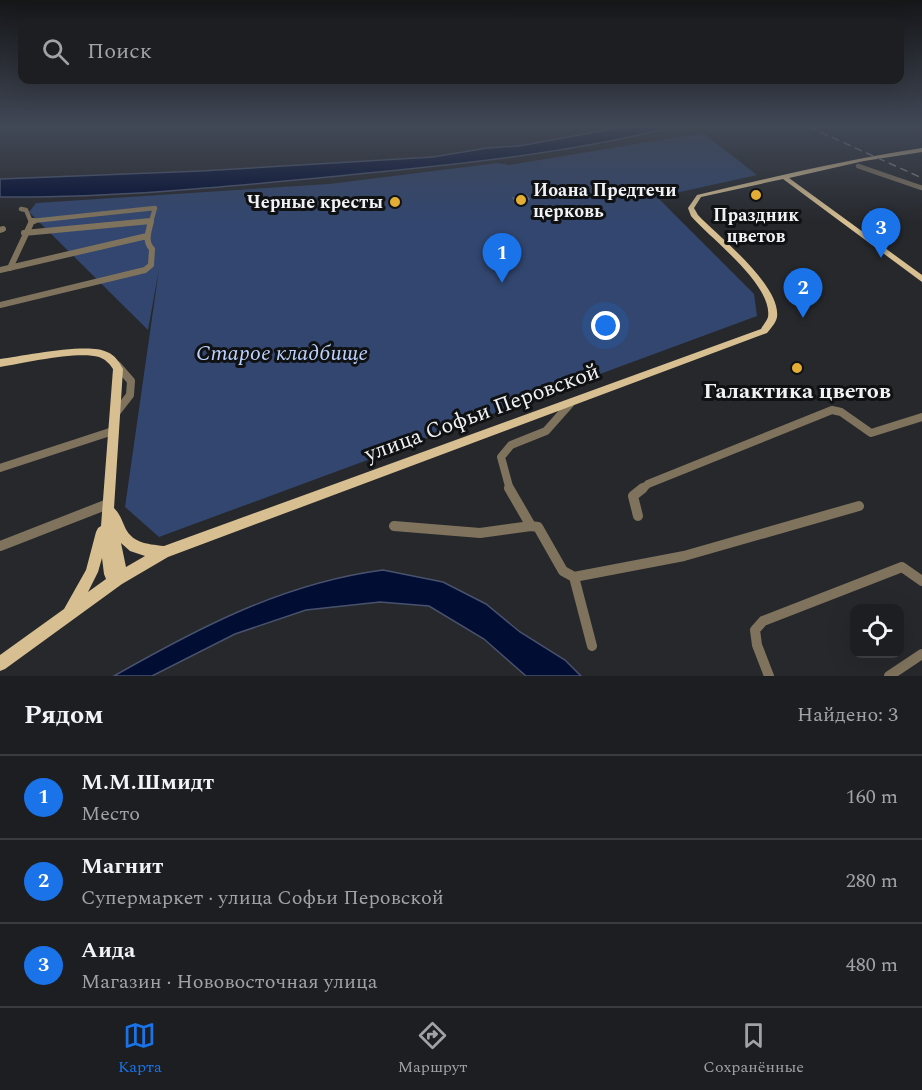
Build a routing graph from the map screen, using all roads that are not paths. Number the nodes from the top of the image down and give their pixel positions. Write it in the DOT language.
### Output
graph roads {
  1 [pos="882,159"];
  2 [pos="888,159"];
  3 [pos="845,165"];
  4 [pos="858,166"];
  5 [pos="782,179"];
  6 [pos="922,189"];
  7 [pos="21,209"];
  8 [pos="32,221"];
  9 [pos="151,221"];
  10 [pos="24,233"];
  11 [pos="147,236"];
  12 [pos="10,268"];
  13 [pos="0,270"];
  14 [pos="922,279"];
  15 [pos="0,305"];
  16 [pos="0,363"];
  17 [pos="570,404"];
  18 [pos="922,417"];
  19 [pos="113,431"];
  20 [pos="0,468"];
  21 [pos="859,506"];
  22 [pos="108,507"];
  23 [pos="638,516"];
  24 [pos="394,526"];
  25 [pos="531,526"];
  26 [pos="0,546"];
  27 [pos="165,552"];
  28 [pos="574,577"];
  29 [pos="117,579"];
  30 [pos="922,580"];
  31 [pos="67,616"];
  32 [pos="36,637"];
  33 [pos="592,646"];
  34 [pos="922,654"];
  35 [pos="0,656"];
  36 [pos="0,664"];
  37 [pos="769,676"];
  38 [pos="890,676"];
  1 -- 3 [label="main road, улица Софьи Перовской"];
  2 -- 4 [label="main road, улица Софьи Перовской"];
  3 -- 4 [label="main road"];
  3 -- 5 [label="main road, улица Софьи Перовской"];
  4 -- 5 [label="main road, улица Софьи Перовской"];
  4 -- 6 [label="street"];
  5 -- 14 [label="main road"];
  5 -- 17 [label="main road, улица Софьи Перовской"];
  7 -- 8 [label="street"];
  8 -- 9 [label="street"];
  8 -- 10 [label="street"];
  9 -- 10 [label="street"];
  9 -- 11 [label="street"];
  10 -- 12 [label="street"];
  11 -- 12 [label="street"];
  11 -- 15 [label="street"];
  12 -- 13 [label="street"];
  16 -- 19 [label="main road"];
  17 -- 25 [label="street"];
  17 -- 27 [label="main road, улица Софьи Перовской"];
  18 -- 23 [label="street"];
  19 -- 20 [label="street"];
  19 -- 22 [label="main road"];
  21 -- 28 [label="street"];
  22 -- 26 [label="street"];
  22 -- 27 [label="main road"];
  22 -- 29 [label="main road"];
  22 -- 31 [label="main road"];
  24 -- 25 [label="street"];
  25 -- 28 [label="street"];
  27 -- 29 [label="main road, улица Софьи Перовской"];
  28 -- 33 [label="street"];
  29 -- 31 [label="main road, улица Софьи Перовской"];
  30 -- 37 [label="street"];
  31 -- 32 [label="main road, улица Софьи Перовской"];
  32 -- 35 [label="street"];
  32 -- 36 [label="main road, улица Софьи Перовской"];
  34 -- 38 [label="street"];
}
